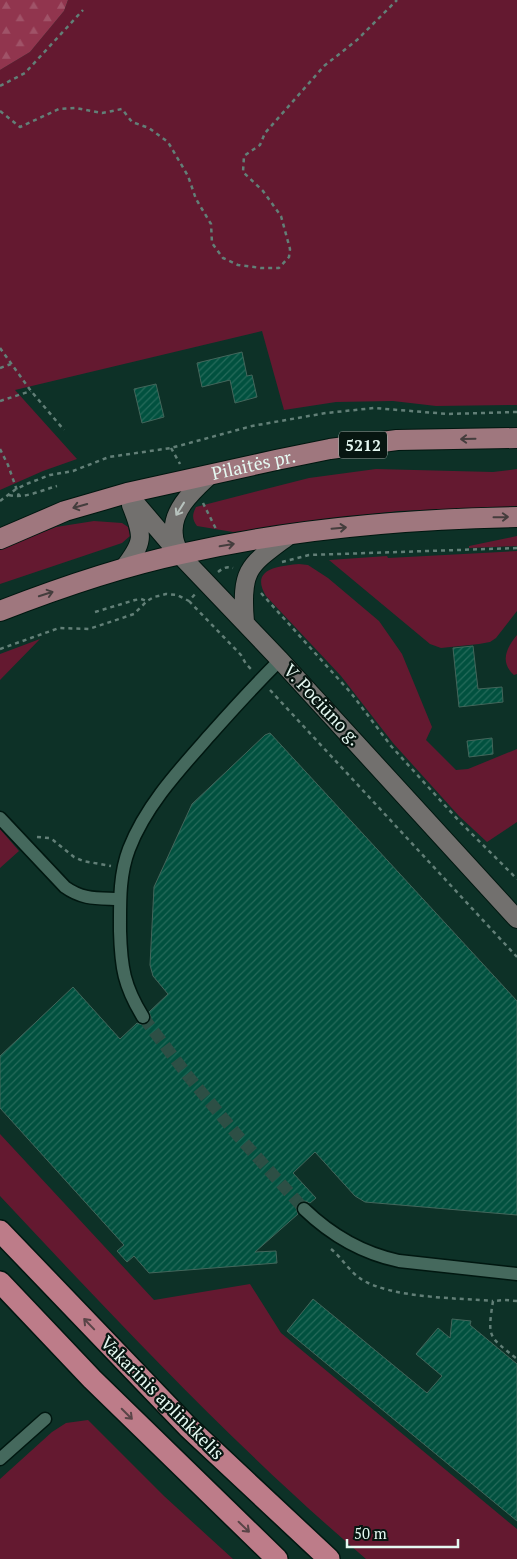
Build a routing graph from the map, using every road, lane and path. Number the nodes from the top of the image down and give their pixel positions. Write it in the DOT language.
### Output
graph roads {
  1 [pos="396,0"];
  2 [pos="83,10"];
  3 [pos="0,86"];
  4 [pos="0,111"];
  5 [pos="0,348"];
  6 [pos="11,364"];
  7 [pos="0,368"];
  8 [pos="30,391"];
  9 [pos="0,401"];
  10 [pos="517,412"];
  11 [pos="64,430"];
  12 [pos="517,438"];
  13 [pos="0,448"];
  14 [pos="171,448"];
  15 [pos="192,483"];
  16 [pos="57,486"];
  17 [pos="16,489"];
  18 [pos="127,493"];
  19 [pos="9,495"];
  20 [pos="19,496"];
  21 [pos="0,501"];
  22 [pos="517,517"];
  23 [pos="291,534"];
  24 [pos="0,539"];
  25 [pos="224,545"];
  26 [pos="517,548"];
  27 [pos="179,554"];
  28 [pos="281,562"];
  29 [pos="123,569"];
  30 [pos="207,582"];
  31 [pos="260,592"];
  32 [pos="147,601"];
  33 [pos="188,601"];
  34 [pos="0,611"];
  35 [pos="96,612"];
  36 [pos="245,622"];
  37 [pos="0,649"];
  38 [pos="280,660"];
  39 [pos="260,679"];
  40 [pos="0,818"];
  41 [pos="34,836"];
  42 [pos="124,868"];
  43 [pos="517,879"];
  44 [pos="120,899"];
  45 [pos="517,919"];
  46 [pos="517,957"];
  47 [pos="143,1018"];
  48 [pos="304,1209"];
  49 [pos="0,1231"];
  50 [pos="328,1247"];
  51 [pos="517,1274"];
  52 [pos="0,1282"];
  53 [pos="493,1301"];
  54 [pos="517,1301"];
  55 [pos="517,1359"];
  56 [pos="45,1418"];
  57 [pos="0,1459"];
  58 [pos="278,1559"];
  59 [pos="329,1559"];
  1 -- 4 [label="path"];
  2 -- 3 [label="path"];
  5 -- 6 [label="path"];
  6 -- 7 [label="path"];
  6 -- 8 [label="path"];
  8 -- 9 [label="path"];
  8 -- 11 [label="path"];
  10 -- 14 [label="path"];
  12 -- 15 [label="main road, Pilaitės pr. / 5212, one-way"];
  13 -- 17 [label="path"];
  14 -- 15 [label="path"];
  14 -- 17 [label="path"];
  15 -- 18 [label="main road, Pilaitės pr. / 5212"];
  15 -- 25 [label="path"];
  15 -- 27 [label="main road, one-way"];
  16 -- 20 [label="path"];
  17 -- 19 [label="path"];
  17 -- 20 [label="path"];
  18 -- 24 [label="main road, Pilaitės pr. / 5212, one-way"];
  18 -- 27 [label="main road, V. Pociūno g."];
  18 -- 29 [label="main road"];
  19 -- 20 [label="path"];
  19 -- 21 [label="path"];
  23 -- 22 [label="main road, one-way"];
  25 -- 23 [label="main road, one-way"];
  23 -- 36 [label="main road"];
  25 -- 27 [label="main road"];
  25 -- 30 [label="path"];
  26 -- 28 [label="path"];
  27 -- 29 [label="main road"];
  27 -- 30 [label="main road, V. Pociūno g."];
  34 -- 29 [label="main road, one-way"];
  30 -- 33 [label="path"];
  30 -- 36 [label="main road, V. Pociūno g."];
  31 -- 43 [label="path"];
  32 -- 33 [label="path"];
  32 -- 35 [label="path"];
  32 -- 37 [label="path"];
  33 -- 39 [label="path"];
  36 -- 38 [label="main road, V. Pociūno g."];
  38 -- 39 [label="street"];
  38 -- 45 [label="main road, V. Pociūno g."];
  39 -- 42 [label="street"];
  39 -- 46 [label="path"];
  40 -- 44 [label="street"];
  41 -- 42 [label="path"];
  42 -- 44 [label="street"];
  44 -- 47 [label="street"];
  48 -- 51 [label="street"];
  59 -- 49 [label="highway, Vakarinis aplinkkelis, one-way"];
  50 -- 53 [label="path"];
  52 -- 58 [label="highway, Vakarinis aplinkkelis, one-way"];
  53 -- 54 [label="path"];
  53 -- 55 [label="path"];
  56 -- 57 [label="street"];
}
